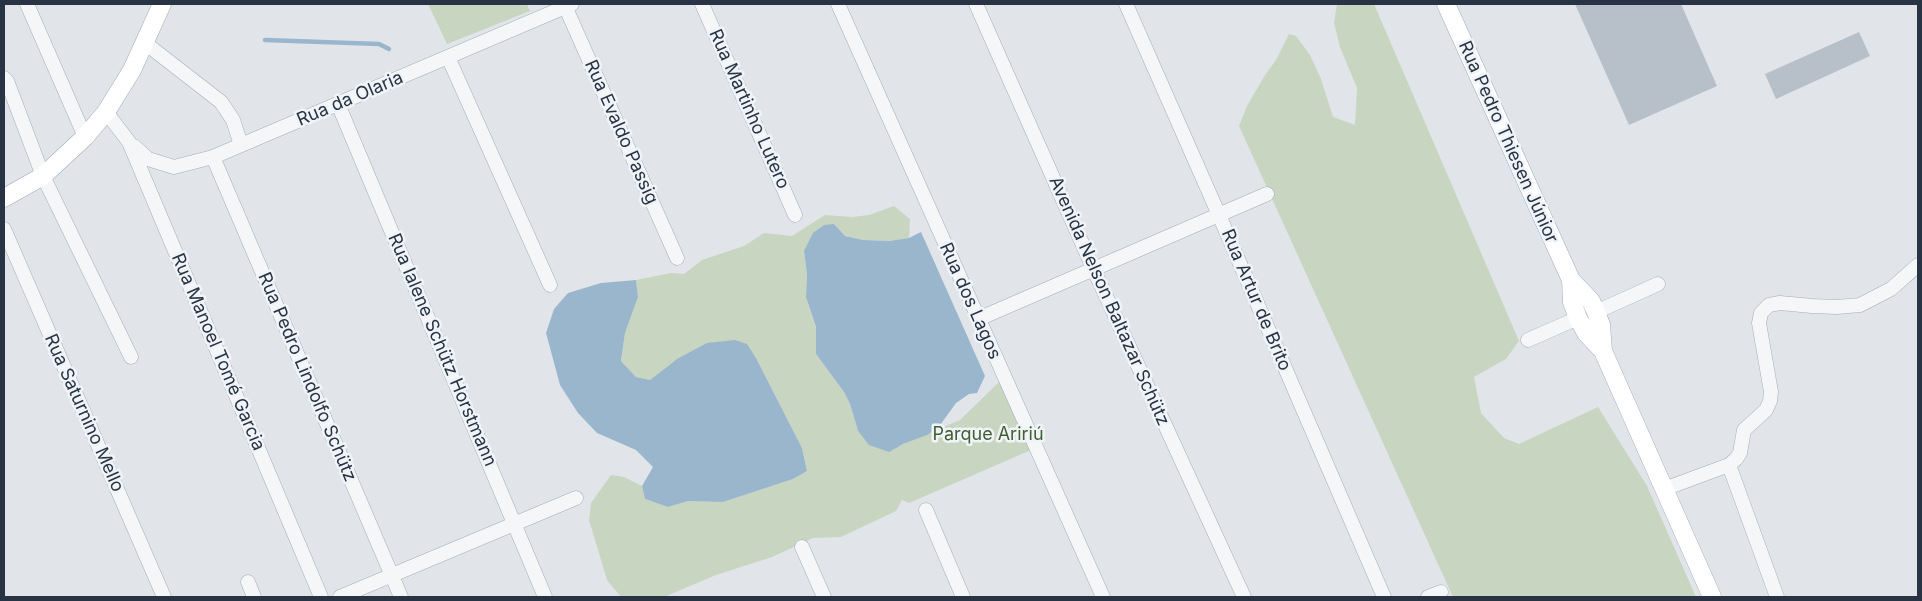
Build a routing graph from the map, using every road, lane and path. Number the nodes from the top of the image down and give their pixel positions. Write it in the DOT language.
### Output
graph roads {
  1 [pos="27,4"];
  2 [pos="162,4"];
  3 [pos="702,4"];
  4 [pos="838,4"];
  5 [pos="976,4"];
  6 [pos="1126,4"];
  7 [pos="1446,4"];
  8 [pos="568,5"];
  9 [pos="145,43"];
  10 [pos="448,57"];
  11 [pos="4,78"];
  12 [pos="338,104"];
  13 [pos="106,112"];
  14 [pos="85,137"];
  15 [pos="129,142"];
  16 [pos="241,145"];
  17 [pos="213,157"];
  18 [pos="44,176"];
  19 [pos="1267,194"];
  20 [pos="4,198"];
  21 [pos="795,215"];
  22 [pos="1220,215"];
  23 [pos="4,229"];
  24 [pos="677,258"];
  25 [pos="1918,265"];
  26 [pos="1094,270"];
  27 [pos="1658,284"];
  28 [pos="550,285"];
  29 [pos="1586,314"];
  30 [pos="978,318"];
  31 [pos="1528,340"];
  32 [pos="131,358"];
  33 [pos="1729,465"];
  34 [pos="1664,489"];
  35 [pos="576,498"];
  36 [pos="926,510"];
  37 [pos="515,523"];
  38 [pos="802,547"];
  39 [pos="392,575"];
  40 [pos="248,582"];
  41 [pos="164,597"];
  42 [pos="254,597"];
  43 [pos="321,597"];
  44 [pos="340,597"];
  45 [pos="401,597"];
  46 [pos="545,597"];
  47 [pos="824,597"];
  48 [pos="963,597"];
  49 [pos="1103,597"];
  50 [pos="1244,597"];
  51 [pos="1384,597"];
  52 [pos="1712,597"];
  53 [pos="1777,597"];
  1 -- 14 [label="street"];
  2 -- 9 [label="main road"];
  3 -- 21 [label="street, Rua Martinho Lutero"];
  4 -- 30 [label="street, Rua dos Lagos"];
  5 -- 26 [label="street, Avenida Nelson Baltazar Schütz"];
  6 -- 22 [label="street, Rua Artur de Brito"];
  7 -- 29 [label="main road, Rua Pedro Thiesen Júnior"];
  8 -- 10 [label="street, Rua da Olaria"];
  8 -- 24 [label="street, Rua Evaldo Passig"];
  9 -- 13 [label="main road"];
  9 -- 16 [label="street"];
  10 -- 12 [label="street, Rua da Olaria"];
  10 -- 28 [label="street"];
  11 -- 18 [label="street"];
  12 -- 16 [label="street, Rua da Olaria"];
  12 -- 37 [label="street, Rua Ialene Schütz Horstmann"];
  13 -- 14 [label="main road"];
  13 -- 15 [label="street, Rua Manoel Tomé Garcia"];
  14 -- 18 [label="main road"];
  15 -- 17 [label="street, Rua da Olaria"];
  15 -- 43 [label="street, Rua Manoel Tomé Garcia"];
  16 -- 17 [label="street, Rua da Olaria"];
  17 -- 39 [label="street, Rua Pedro Lindolfo Schütz"];
  18 -- 20 [label="main road"];
  18 -- 32 [label="street"];
  19 -- 22 [label="street"];
  22 -- 26 [label="street"];
  22 -- 51 [label="street, Rua Artur de Brito"];
  23 -- 41 [label="street, Rua Saturnino Mello"];
  25 -- 33 [label="street"];
  26 -- 30 [label="street"];
  26 -- 50 [label="street, Avenida Nelson Baltazar Schütz"];
  27 -- 29 [label="street"];
  29 -- 31 [label="street"];
  29 -- 34 [label="main road"];
  30 -- 49 [label="street, Rua dos Lagos"];
  33 -- 34 [label="street"];
  33 -- 53 [label="street"];
  34 -- 52 [label="main road"];
  35 -- 37 [label="street"];
  36 -- 48 [label="street"];
  37 -- 39 [label="street"];
  37 -- 46 [label="street, Rua Ialene Schütz Horstmann"];
  38 -- 47 [label="street"];
  39 -- 44 [label="street"];
  39 -- 45 [label="street, Rua Pedro Lindolfo Schütz"];
  40 -- 42 [label="street"];
}
